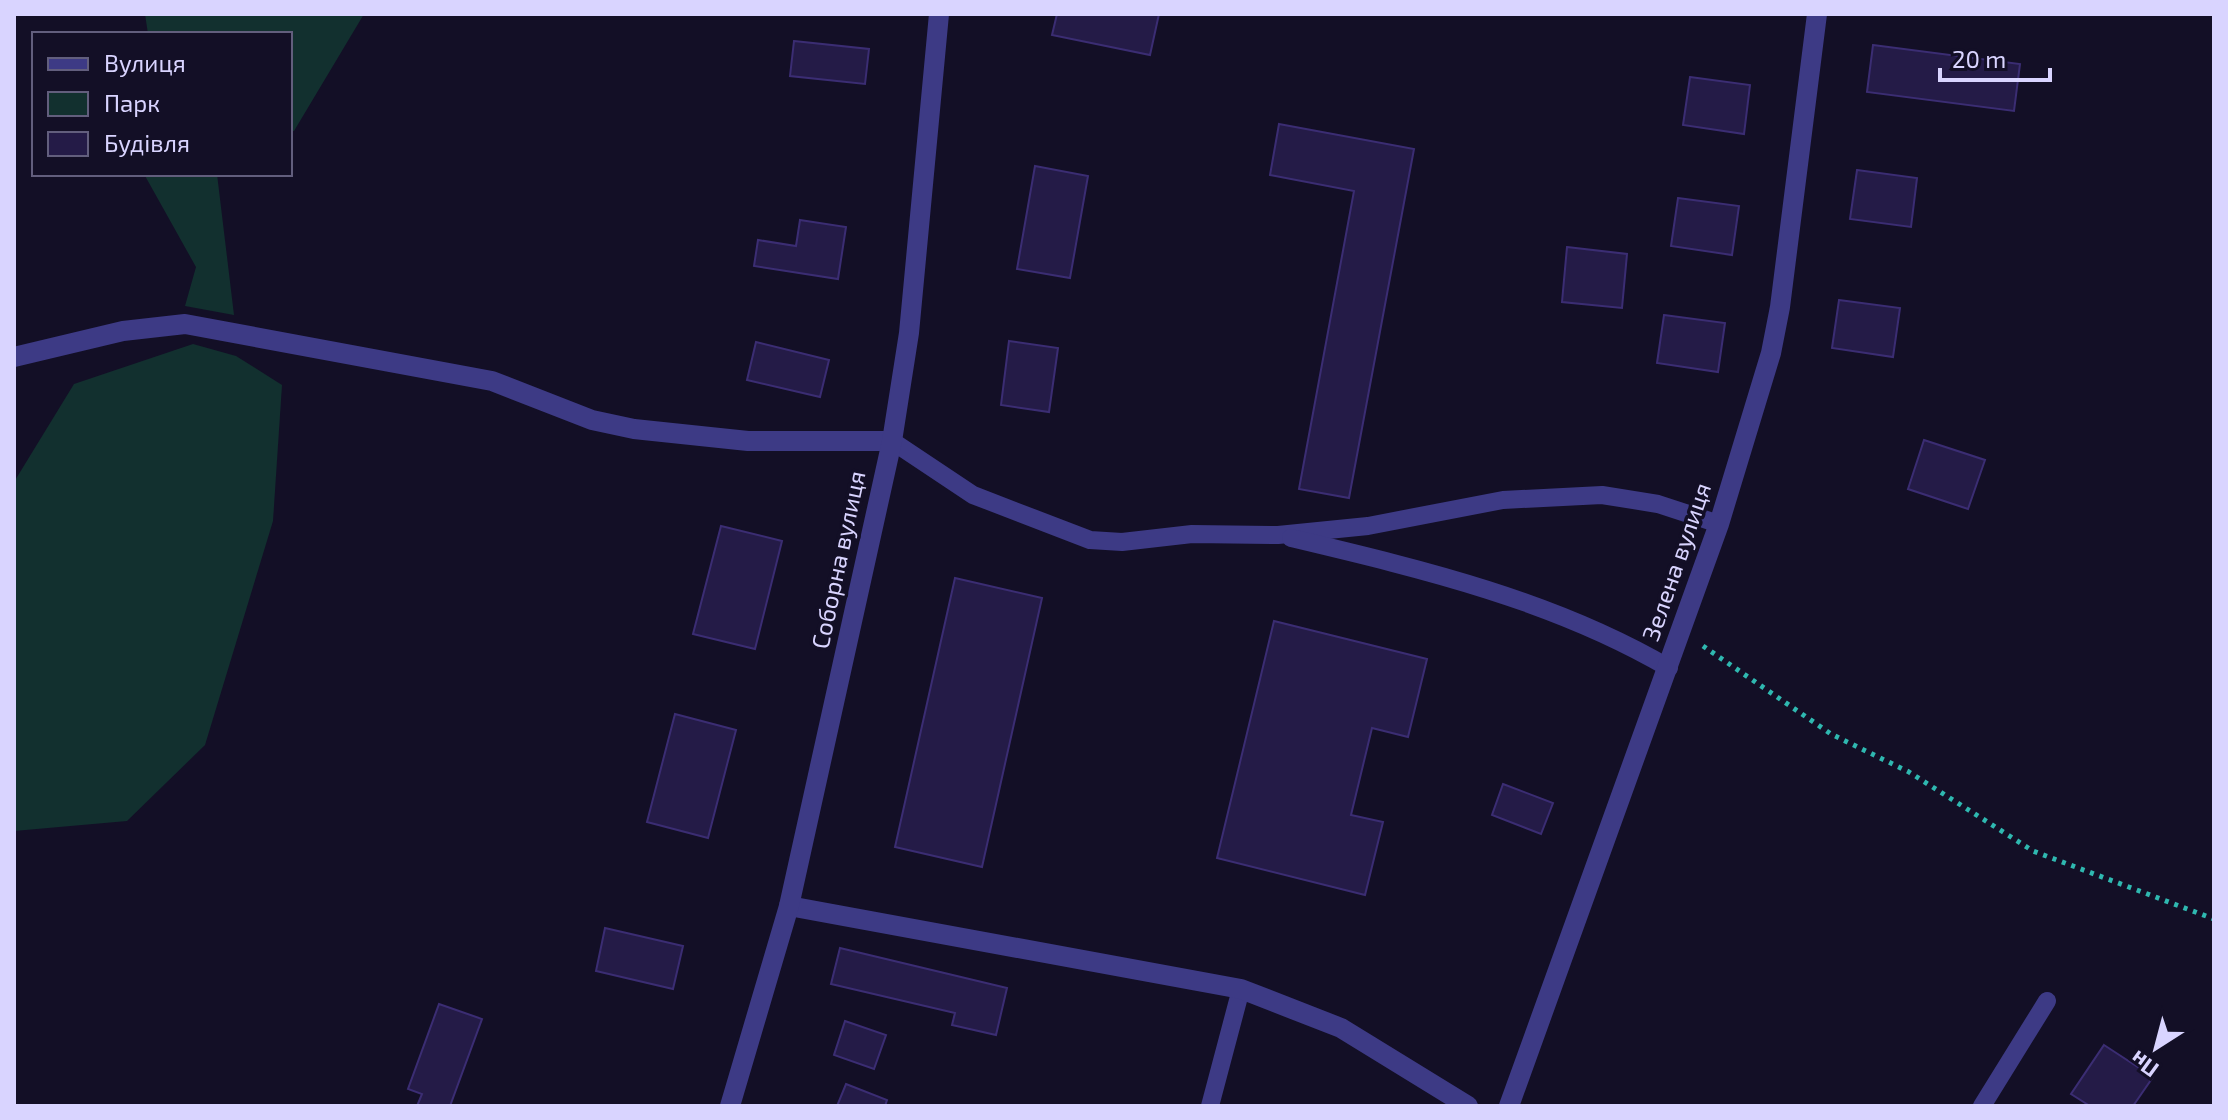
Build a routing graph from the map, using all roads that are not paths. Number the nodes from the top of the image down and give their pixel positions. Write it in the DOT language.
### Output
graph roads {
  1 [pos="939,14"];
  2 [pos="1817,14"];
  3 [pos="14,357"];
  4 [pos="892,441"];
  5 [pos="1719,524"];
  6 [pos="1278,535"];
  7 [pos="1669,668"];
  8 [pos="789,906"];
  9 [pos="1241,989"];
  10 [pos="2047,1001"];
  11 [pos="730,1106"];
  12 [pos="1210,1106"];
  13 [pos="1468,1106"];
  14 [pos="1509,1106"];
  15 [pos="1982,1106"];
  1 -- 4 [label="street, Соборна вулиця"];
  2 -- 5 [label="street, Зелена вулиця"];
  3 -- 4 [label="street"];
  4 -- 6 [label="lane"];
  4 -- 8 [label="street, Соборна вулиця"];
  5 -- 6 [label="lane"];
  5 -- 7 [label="street, Зелена вулиця"];
  6 -- 7 [label="lane"];
  7 -- 14 [label="street, Зелена вулиця"];
  8 -- 9 [label="street"];
  8 -- 11 [label="street, Соборна вулиця"];
  9 -- 12 [label="lane"];
  9 -- 13 [label="street"];
  10 -- 15 [label="lane"];
}
